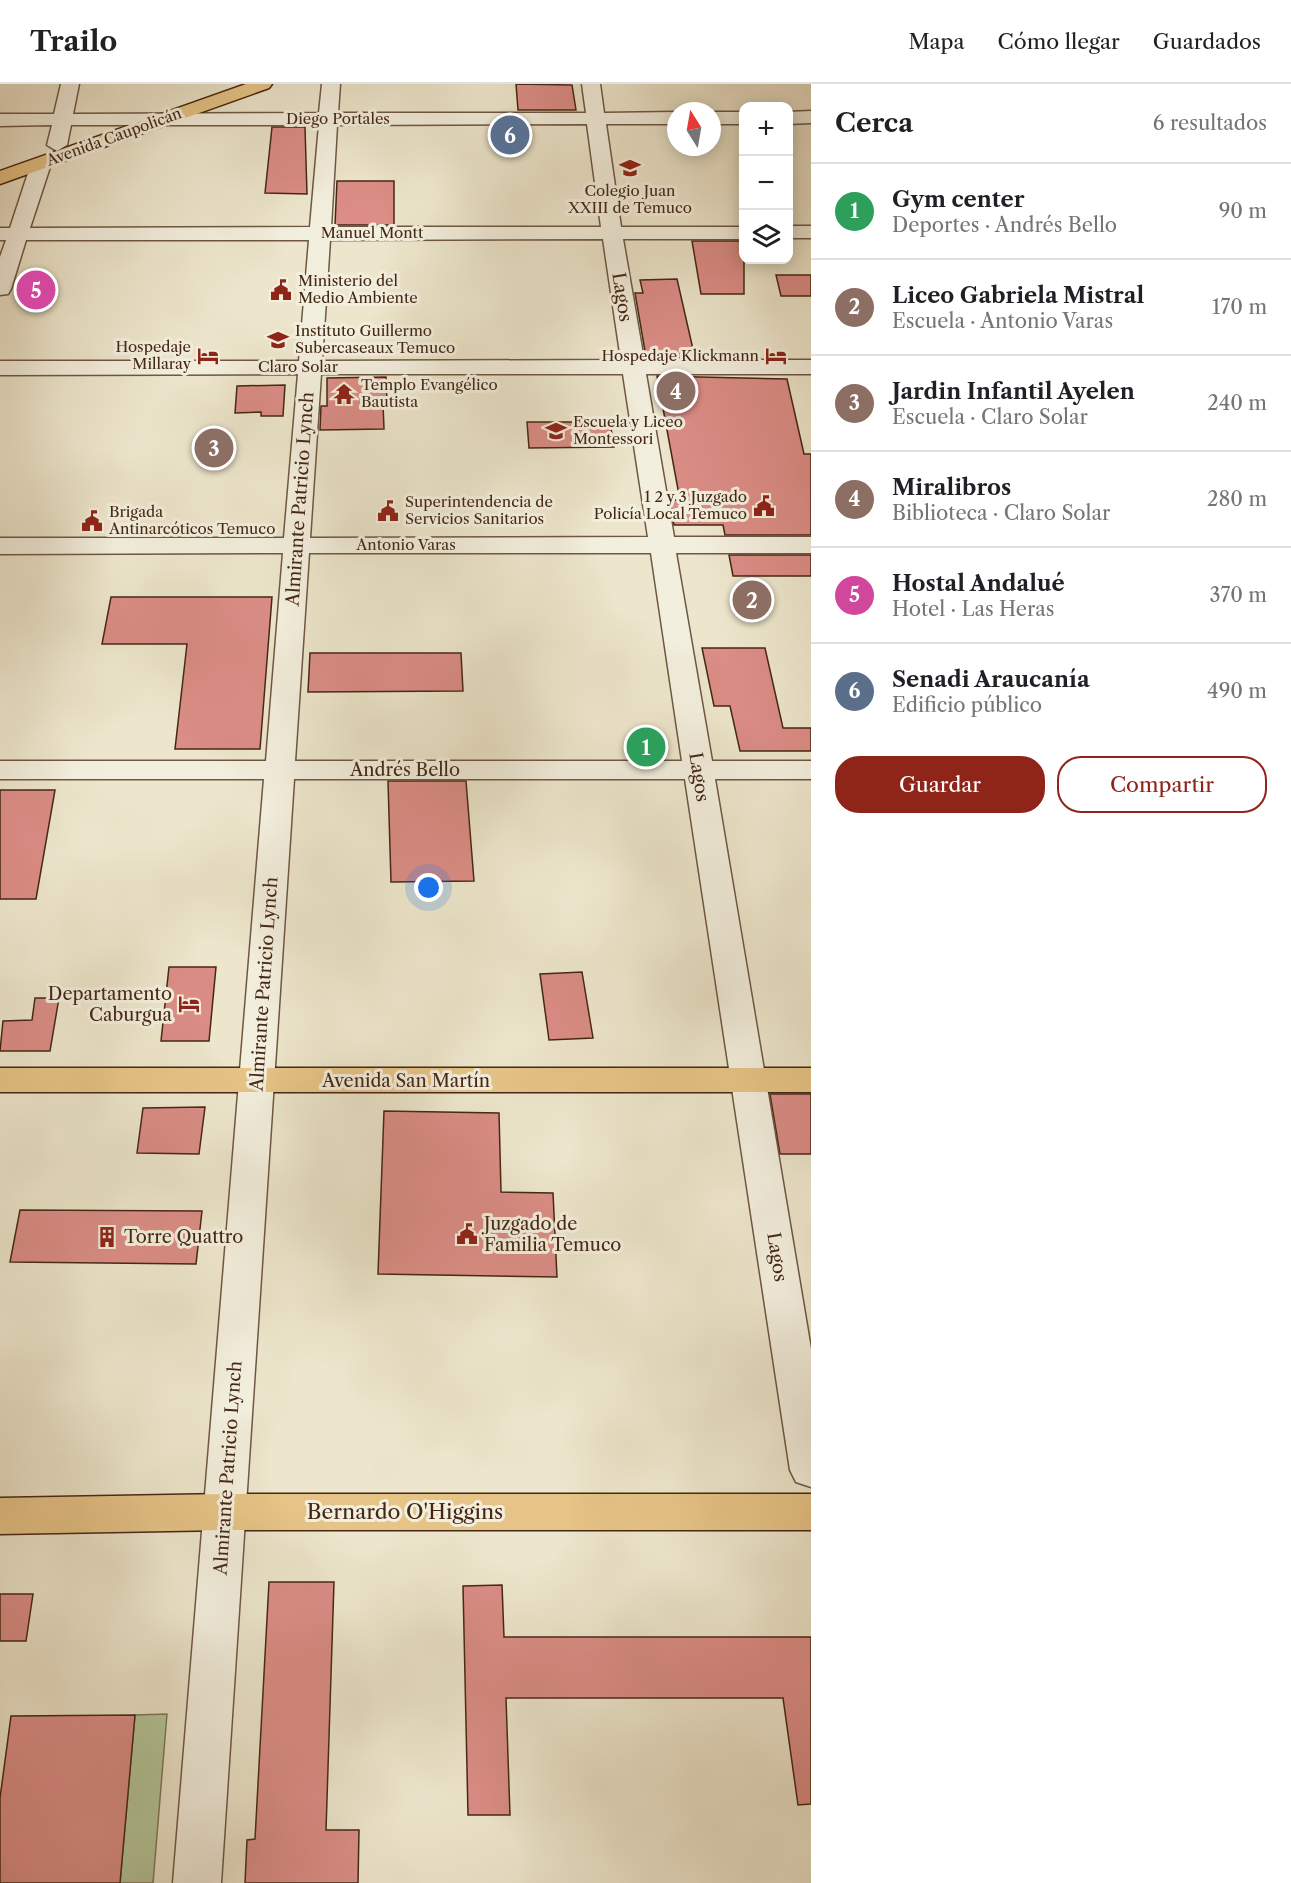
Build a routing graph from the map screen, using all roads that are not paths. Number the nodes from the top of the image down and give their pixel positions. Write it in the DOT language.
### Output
graph roads {
  1 [pos="70,84"];
  2 [pos="229,84"];
  3 [pos="262,84"];
  4 [pos="331,84"];
  5 [pos="591,84"];
  6 [pos="811,117"];
  7 [pos="329,118"];
  8 [pos="597,118"];
  9 [pos="667,118"];
  10 [pos="721,118"];
  11 [pos="739,118"];
  12 [pos="793,118"];
  13 [pos="62,119"];
  14 [pos="130,119"];
  15 [pos="165,119"];
  16 [pos="0,120"];
  17 [pos="57,145"];
  18 [pos="40,164"];
  19 [pos="0,165"];
  20 [pos="0,178"];
  21 [pos="739,232"];
  22 [pos="793,232"];
  23 [pos="811,232"];
  24 [pos="320,233"];
  25 [pos="612,233"];
  26 [pos="8,234"];
  27 [pos="0,289"];
  28 [pos="633,367"];
  29 [pos="811,367"];
  30 [pos="0,368"];
  31 [pos="310,368"];
  32 [pos="297,545"];
  33 [pos="662,545"];
  34 [pos="811,545"];
  35 [pos="0,546"];
  36 [pos="0,770"];
  37 [pos="280,770"];
  38 [pos="698,770"];
  39 [pos="811,770"];
  40 [pos="0,1080"];
  41 [pos="811,1080"];
  42 [pos="257,1081"];
  43 [pos="748,1081"];
  44 [pos="811,1470"];
  45 [pos="225,1512"];
  46 [pos="811,1512"];
  47 [pos="0,1516"];
  48 [pos="197,1883"];
  1 -- 13 [label="street"];
  2 -- 14 [label="main road, Avenida Caupolicán"];
  3 -- 15 [label="main road, Avenida Caupolicán"];
  4 -- 7 [label="street, Almirante Patricio Lynch"];
  5 -- 8 [label="street, Lagos"];
  6 -- 12 [label="street"];
  7 -- 8 [label="street, Diego Portales"];
  7 -- 15 [label="street, Diego Portales"];
  7 -- 24 [label="street, Almirante Patricio Lynch"];
  8 -- 9 [label="street, Diego Portales"];
  8 -- 25 [label="street, Lagos"];
  10 -- 11 [label="street"];
  13 -- 14 [label="street, Diego Portales"];
  13 -- 16 [label="street, Diego Portales"];
  13 -- 17 [label="street"];
  14 -- 15 [label="street, Diego Portales"];
  14 -- 17 [label="main road, Avenida Caupolicán"];
  15 -- 18 [label="main road, Avenida Caupolicán"];
  17 -- 19 [label="main road, Avenida Caupolicán"];
  18 -- 20 [label="main road, Avenida Caupolicán"];
  18 -- 26 [label="street"];
  21 -- 25 [label="street, Manuel Montt"];
  22 -- 23 [label="street"];
  24 -- 25 [label="street, Manuel Montt"];
  24 -- 26 [label="street, Manuel Montt"];
  24 -- 31 [label="street, Almirante Patricio Lynch"];
  25 -- 28 [label="street, Lagos"];
  26 -- 27 [label="street"];
  28 -- 29 [label="street, Claro Solar"];
  28 -- 31 [label="street, Claro Solar"];
  28 -- 33 [label="street, Lagos"];
  30 -- 31 [label="street, Claro Solar"];
  31 -- 32 [label="street, Almirante Patricio Lynch"];
  32 -- 33 [label="street, Antonio Varas"];
  32 -- 35 [label="street, Antonio Varas"];
  32 -- 37 [label="street, Almirante Patricio Lynch"];
  33 -- 34 [label="street, Antonio Varas"];
  33 -- 38 [label="street, Lagos"];
  36 -- 37 [label="street, Andrés Bello"];
  37 -- 38 [label="street, Andrés Bello"];
  37 -- 42 [label="street, Almirante Patricio Lynch"];
  38 -- 39 [label="street, Andrés Bello"];
  38 -- 43 [label="street, Lagos"];
  40 -- 42 [label="main road, Avenida San Martín"];
  41 -- 43 [label="main road, Avenida San Martín"];
  42 -- 43 [label="main road, Avenida San Martín"];
  42 -- 45 [label="street, Almirante Patricio Lynch"];
  43 -- 44 [label="street, Lagos"];
  45 -- 46 [label="main road, Bernardo O'Higgins"];
  45 -- 47 [label="main road, Bernardo O'Higgins"];
  45 -- 48 [label="street, Almirante Patricio Lynch"];
}
